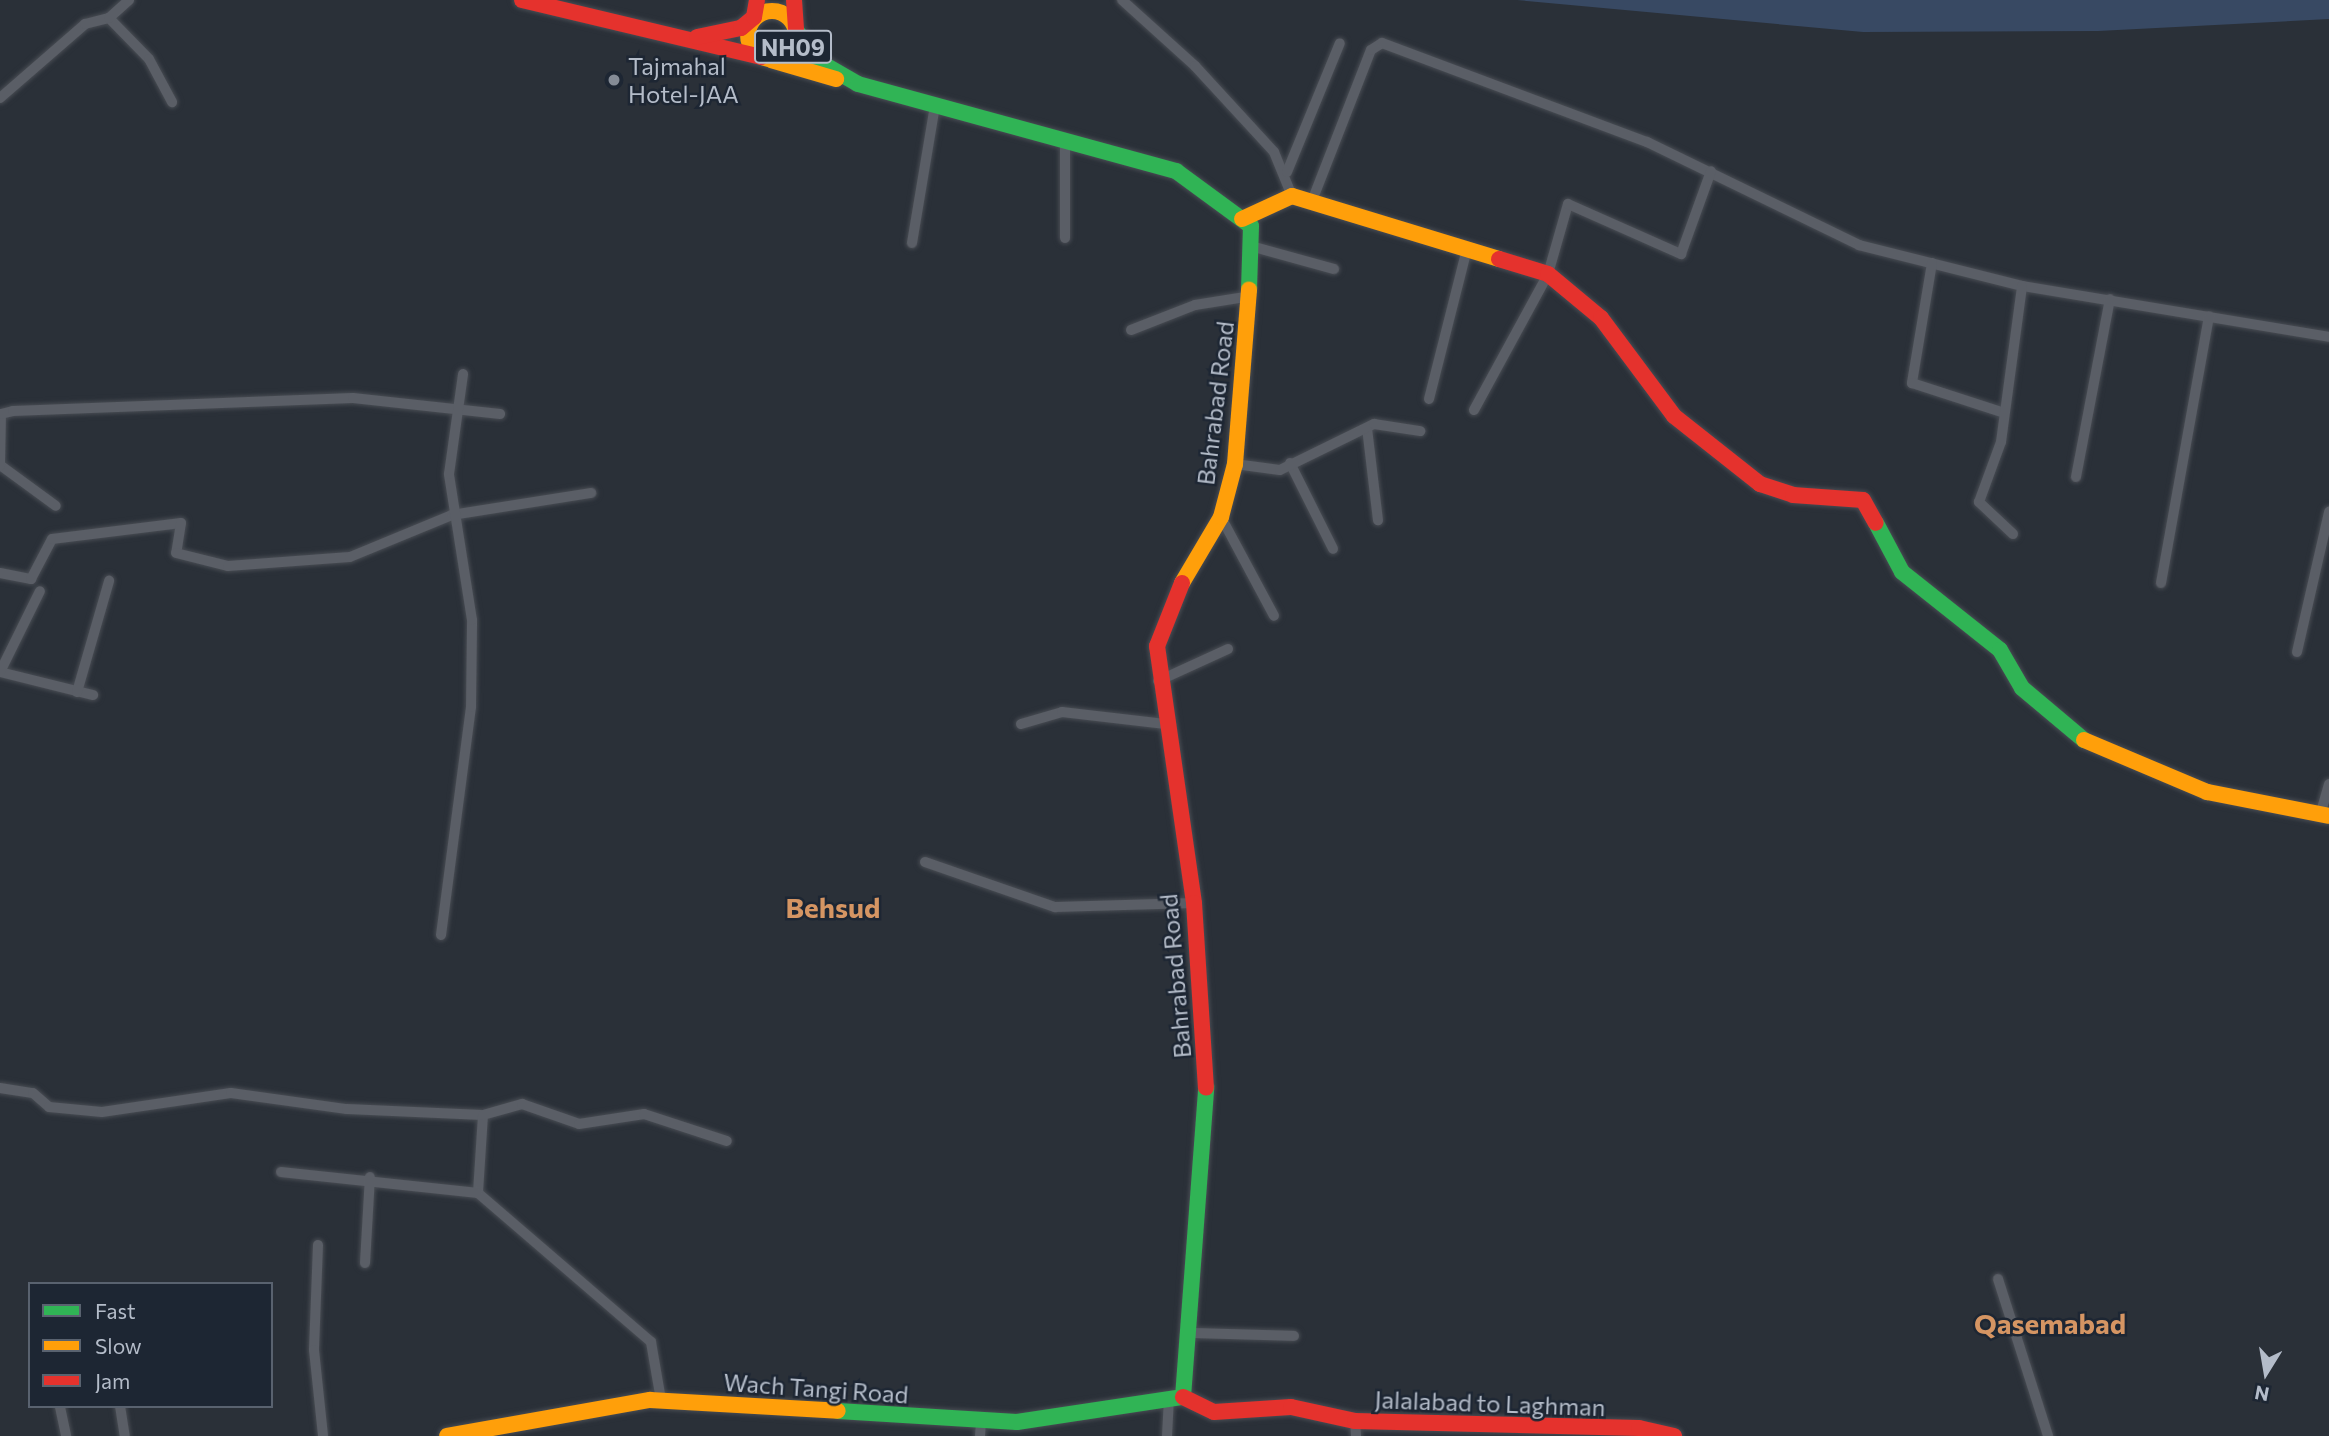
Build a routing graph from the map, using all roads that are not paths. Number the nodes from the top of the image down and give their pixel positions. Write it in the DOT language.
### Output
graph roads {
  1 [pos="130,0"];
  2 [pos="522,0"];
  3 [pos="757,0"];
  4 [pos="794,0"];
  5 [pos="1122,0"];
  6 [pos="754,17"];
  7 [pos="109,18"];
  8 [pos="796,30"];
  9 [pos="686,39"];
  10 [pos="1340,43"];
  11 [pos="766,58"];
  12 [pos="858,84"];
  13 [pos="0,98"];
  14 [pos="172,102"];
  15 [pos="935,105"];
  16 [pos="1065,141"];
  17 [pos="1287,172"];
  18 [pos="1711,172"];
  19 [pos="1292,196"];
  20 [pos="1312,201"];
  21 [pos="1242,219"];
  22 [pos="1065,238"];
  23 [pos="912,243"];
  24 [pos="1254,247"];
  25 [pos="1467,249"];
  26 [pos="1932,264"];
  27 [pos="1334,268"];
  28 [pos="1548,274"];
  29 [pos="2022,286"];
  30 [pos="1251,296"];
  31 [pos="2110,299"];
  32 [pos="2209,316"];
  33 [pos="1131,330"];
  34 [pos="2329,337"];
  35 [pos="463,374"];
  36 [pos="1429,399"];
  37 [pos="456,409"];
  38 [pos="1474,410"];
  39 [pos="2001,412"];
  40 [pos="1,414"];
  41 [pos="500,414"];
  42 [pos="1367,428"];
  43 [pos="1420,431"];
  44 [pos="1290,463"];
  45 [pos="1235,464"];
  46 [pos="0,465"];
  47 [pos="2076,477"];
  48 [pos="591,493"];
  49 [pos="57,506"];
  50 [pos="2329,512"];
  51 [pos="452,515"];
  52 [pos="1222,517"];
  53 [pos="1378,520"];
  54 [pos="2013,534"];
  55 [pos="1333,549"];
  56 [pos="0,573"];
  57 [pos="109,581"];
  58 [pos="2161,583"];
  59 [pos="40,591"];
  60 [pos="1274,615"];
  61 [pos="1228,649"];
  62 [pos="2297,652"];
  63 [pos="0,672"];
  64 [pos="1158,681"];
  65 [pos="77,692"];
  66 [pos="93,695"];
  67 [pos="1021,724"];
  68 [pos="1166,724"];
  69 [pos="2329,784"];
  70 [pos="2325,814"];
  71 [pos="925,862"];
  72 [pos="1194,903"];
  73 [pos="441,935"];
  74 [pos="0,1088"];
  75 [pos="484,1115"];
  76 [pos="727,1141"];
  77 [pos="281,1172"];
  78 [pos="370,1177"];
  79 [pos="478,1193"];
  80 [pos="318,1245"];
  81 [pos="365,1263"];
  82 [pos="1998,1279"];
  83 [pos="1189,1334"];
  84 [pos="1294,1336"];
  85 [pos="1176,1398"];
  86 [pos="661,1400"];
  87 [pos="60,1408"];
  88 [pos="120,1408"];
  89 [pos="981,1428"];
  90 [pos="1356,1429"];
  91 [pos="1636,1432"];
  92 [pos="458,1435"];
  93 [pos="66,1436"];
  94 [pos="125,1436"];
  95 [pos="323,1436"];
  96 [pos="1167,1436"];
  97 [pos="1674,1436"];
  98 [pos="2048,1436"];
  1 -- 7 [label="street"];
  2 -- 9 [label="main road, NH09"];
  3 -- 6 [label="main road, NH09"];
  4 -- 8 [label="main road, NH09"];
  5 -- 17 [label="street"];
  6 -- 8 [label="main road, NH09"];
  6 -- 9 [label="main road, NH09"];
  6 -- 11 [label="main road, NH09"];
  7 -- 13 [label="street"];
  7 -- 14 [label="street"];
  8 -- 11 [label="main road, NH09"];
  8 -- 12 [label="main road"];
  9 -- 11 [label="main road, NH09"];
  10 -- 17 [label="street"];
  11 -- 12 [label="main road"];
  12 -- 15 [label="main road"];
  15 -- 16 [label="main road"];
  15 -- 23 [label="street"];
  16 -- 21 [label="main road"];
  16 -- 22 [label="street"];
  17 -- 19 [label="street"];
  18 -- 20 [label="street"];
  18 -- 26 [label="street"];
  18 -- 28 [label="street"];
  19 -- 20 [label="main road"];
  19 -- 21 [label="main road"];
  20 -- 25 [label="main road"];
  21 -- 24 [label="main road, Bahrabad Road"];
  24 -- 27 [label="street"];
  24 -- 30 [label="main road, Bahrabad Road"];
  25 -- 28 [label="main road"];
  25 -- 36 [label="street"];
  26 -- 29 [label="street"];
  26 -- 39 [label="street"];
  28 -- 38 [label="street"];
  28 -- 70 [label="main road"];
  29 -- 31 [label="street"];
  29 -- 39 [label="street"];
  30 -- 33 [label="street"];
  30 -- 45 [label="main road, Bahrabad Road"];
  31 -- 32 [label="street"];
  31 -- 47 [label="street"];
  32 -- 34 [label="street"];
  32 -- 58 [label="street"];
  35 -- 37 [label="street"];
  37 -- 40 [label="street"];
  37 -- 41 [label="street"];
  37 -- 51 [label="street"];
  39 -- 54 [label="street"];
  40 -- 46 [label="street"];
  42 -- 43 [label="street"];
  42 -- 44 [label="street"];
  42 -- 53 [label="street"];
  44 -- 45 [label="street"];
  44 -- 55 [label="street"];
  45 -- 52 [label="main road, Bahrabad Road"];
  46 -- 49 [label="street"];
  48 -- 51 [label="street"];
  50 -- 62 [label="street"];
  51 -- 56 [label="street"];
  51 -- 73 [label="street"];
  52 -- 60 [label="street"];
  52 -- 64 [label="main road, Bahrabad Road"];
  57 -- 65 [label="street"];
  59 -- 63 [label="street"];
  61 -- 64 [label="street"];
  63 -- 65 [label="street"];
  64 -- 68 [label="main road, Bahrabad Road"];
  65 -- 66 [label="street"];
  67 -- 68 [label="street"];
  68 -- 72 [label="main road, Bahrabad Road"];
  69 -- 70 [label="street"];
  71 -- 72 [label="street"];
  72 -- 83 [label="main road, Bahrabad Road"];
  74 -- 75 [label="street"];
  75 -- 76 [label="street"];
  75 -- 79 [label="street"];
  77 -- 78 [label="street"];
  78 -- 79 [label="street"];
  78 -- 81 [label="street"];
  79 -- 86 [label="street"];
  80 -- 95 [label="street"];
  82 -- 98 [label="street"];
  83 -- 84 [label="street"];
  83 -- 85 [label="main road, Bahrabad Road"];
  85 -- 89 [label="main road, Wach Tangi Road"];
  85 -- 90 [label="main road, Jalalabad to Laghman"];
  85 -- 96 [label="street"];
  86 -- 89 [label="main road, Wach Tangi Road"];
  86 -- 92 [label="main road, Wach Tangi Road"];
  87 -- 93 [label="street"];
  88 -- 94 [label="street"];
  90 -- 91 [label="main road, Jalalabad to Laghman"];
  91 -- 97 [label="main road, Jalalabad to Laghman"];
}
